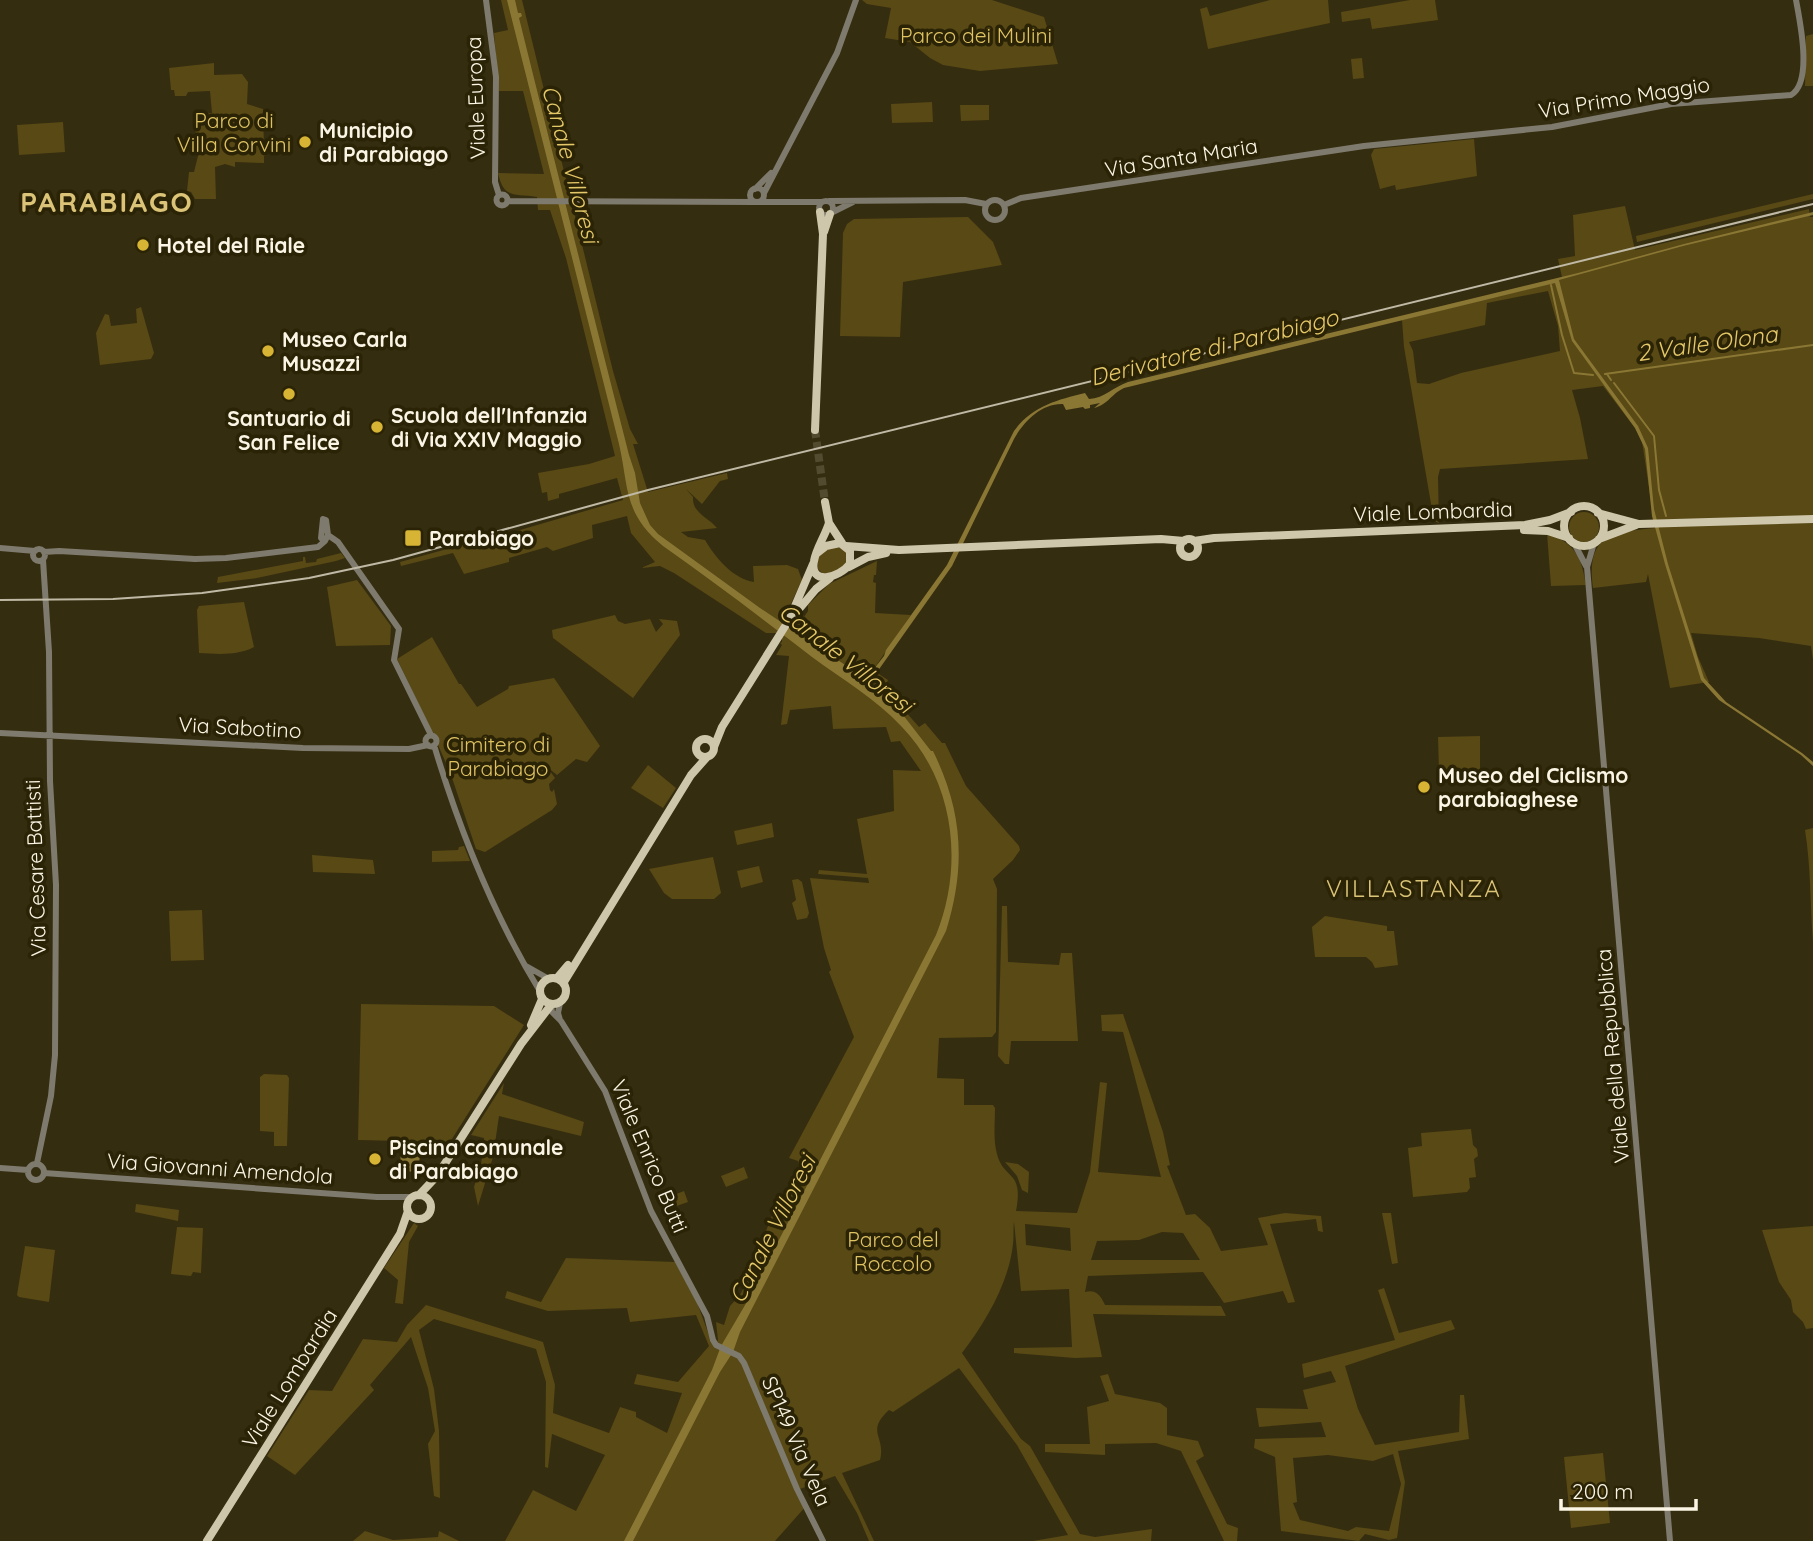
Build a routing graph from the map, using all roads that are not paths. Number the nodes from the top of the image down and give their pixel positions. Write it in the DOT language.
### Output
graph roads {
  1 [pos="486,0"];
  2 [pos="1796,0"];
  3 [pos="855,2"];
  4 [pos="1364,146"];
  5 [pos="775,169"];
  6 [pos="753,190"];
  7 [pos="764,194"];
  8 [pos="782,200"];
  9 [pos="858,200"];
  10 [pos="720,201"];
  11 [pos="830,201"];
  12 [pos="757,202"];
  13 [pos="986,205"];
  14 [pos="1004,205"];
  15 [pos="820,207"];
  16 [pos="831,213"];
  17 [pos="823,234"];
  18 [pos="815,430"];
  19 [pos="825,502"];
  20 [pos="1571,512"];
  21 [pos="1598,513"];
  22 [pos="1813,519"];
  23 [pos="829,523"];
  24 [pos="1639,524"];
  25 [pos="1294,536"];
  26 [pos="1226,538"];
  27 [pos="1147,541"];
  28 [pos="1189,541"];
  29 [pos="1571,541"];
  30 [pos="1597,541"];
  31 [pos="844,545"];
  32 [pos="0,548"];
  33 [pos="899,550"];
  34 [pos="817,553"];
  35 [pos="1197,553"];
  36 [pos="1182,555"];
  37 [pos="40,557"];
  38 [pos="813,564"];
  39 [pos="1587,567"];
  40 [pos="847,568"];
  41 [pos="830,578"];
  42 [pos="788,622"];
  43 [pos="722,727"];
  44 [pos="0,733"];
  45 [pos="49,735"];
  46 [pos="708,739"];
  47 [pos="431,745"];
  48 [pos="714,747"];
  49 [pos="703,756"];
  50 [pos="522,961"];
  51 [pos="557,979"];
  52 [pos="542,996"];
  53 [pos="555,1004"];
  54 [pos="561,1021"];
  55 [pos="539,1022"];
  56 [pos="521,1044"];
  57 [pos="37,1163"];
  58 [pos="0,1168"];
  59 [pos="28,1170"];
  60 [pos="44,1173"];
  61 [pos="437,1176"];
  62 [pos="416,1196"];
  63 [pos="393,1198"];
  64 [pos="429,1201"];
  65 [pos="408,1210"];
  66 [pos="420,1218"];
  67 [pos="400,1234"];
  68 [pos="739,1356"];
  69 [pos="207,1541"];
  70 [pos="823,1541"];
  71 [pos="1670,1541"];
  1 -- 10 [label="street, Viale Europa"];
  2 -- 4 [label="street, Via Primo Maggio"];
  3 -- 5 [label="street"];
  4 -- 14 [label="street, Via Santa Maria"];
  5 -- 6 [label="street"];
  5 -- 7 [label="street"];
  6 -- 7 [label="street"];
  6 -- 10 [label="street"];
  6 -- 12 [label="street"];
  7 -- 8 [label="street"];
  7 -- 12 [label="street"];
  8 -- 12 [label="street"];
  8 -- 15 [label="street"];
  9 -- 11 [label="street, Via Santa Maria"];
  9 -- 13 [label="street, Via Santa Maria"];
  9 -- 16 [label="street, Via Santa Maria"];
  10 -- 12 [label="street"];
  11 -- 15 [label="street, Via Santa Maria"];
  11 -- 16 [label="street"];
  13 -- 14 [label="street, Via Santa Maria"];
  13 -- 14 [label="street, Via Santa Maria"];
  15 -- 16 [label="street"];
  15 -- 17 [label="main road"];
  16 -- 17 [label="main road"];
  17 -- 18 [label="main road"];
  19 -- 23 [label="main road"];
  20 -- 21 [label="main road"];
  20 -- 25 [label="main road, Viale Lombardia"];
  20 -- 29 [label="main road"];
  21 -- 24 [label="main road"];
  21 -- 30 [label="main road"];
  22 -- 24 [label="main road"];
  23 -- 31 [label="main road"];
  23 -- 34 [label="main road"];
  24 -- 30 [label="main road"];
  25 -- 26 [label="main road, Viale Lombardia"];
  25 -- 29 [label="main road, Viale Lombardia"];
  26 -- 28 [label="main road, Viale Lombardia"];
  26 -- 35 [label="main road, Viale Lombardia"];
  27 -- 28 [label="main road, Viale Lombardia"];
  27 -- 33 [label="main road, Viale Lombardia"];
  27 -- 36 [label="main road, Viale Lombardia"];
  28 -- 35 [label="main road"];
  28 -- 36 [label="main road"];
  29 -- 30 [label="main road"];
  29 -- 39 [label="street"];
  30 -- 39 [label="street"];
  31 -- 33 [label="main road, Viale Lombardia"];
  31 -- 34 [label="main road, Viale Lombardia"];
  31 -- 40 [label="main road"];
  32 -- 37 [label="street"];
  33 -- 40 [label="main road, Viale Lombardia"];
  34 -- 38 [label="main road, Viale Lombardia"];
  35 -- 36 [label="main road, Viale Lombardia"];
  37 -- 45 [label="street, Via Cesare Battisti"];
  37 -- 47 [label="street"];
  38 -- 41 [label="main road"];
  38 -- 42 [label="main road, Viale Lombardia"];
  39 -- 71 [label="street, Viale della Repubblica"];
  40 -- 41 [label="main road, Viale Lombardia"];
  41 -- 42 [label="main road, Viale Lombardia"];
  42 -- 43 [label="main road, Viale Lombardia"];
  43 -- 46 [label="main road, Viale Lombardia"];
  43 -- 48 [label="main road, Viale Lombardia"];
  44 -- 45 [label="street, Via Sabotino"];
  45 -- 47 [label="street, Via Sabotino"];
  45 -- 57 [label="street, Via Cesare Battisti"];
  46 -- 48 [label="main road"];
  46 -- 49 [label="main road, Viale Lombardia"];
  47 -- 50 [label="street"];
  48 -- 49 [label="main road, Viale Lombardia"];
  49 -- 51 [label="main road, Viale Lombardia"];
  50 -- 51 [label="street"];
  50 -- 52 [label="street"];
  51 -- 52 [label="main road, Viale Lombardia"];
  51 -- 53 [label="main road"];
  52 -- 53 [label="main road"];
  52 -- 56 [label="main road, Viale Lombardia"];
  53 -- 54 [label="street, Viale Enrico Butti"];
  53 -- 55 [label="main road, Viale Lombardia"];
  54 -- 55 [label="street"];
  54 -- 68 [label="street, Viale Enrico Butti"];
  55 -- 56 [label="main road, Viale Lombardia"];
  56 -- 61 [label="main road, Viale Lombardia"];
  57 -- 59 [label="street"];
  57 -- 60 [label="street"];
  58 -- 59 [label="street"];
  59 -- 60 [label="street"];
  60 -- 63 [label="street, Via Giovanni Amendola"];
  61 -- 62 [label="main road, Viale Lombardia"];
  61 -- 64 [label="main road, Viale Lombardia"];
  62 -- 63 [label="street, Via Giovanni Amendola"];
  62 -- 64 [label="main road"];
  62 -- 65 [label="main road, Viale Lombardia"];
  63 -- 65 [label="street"];
  64 -- 66 [label="main road, Viale Lombardia"];
  65 -- 66 [label="main road"];
  65 -- 67 [label="main road, Viale Lombardia"];
  66 -- 67 [label="main road, Viale Lombardia"];
  67 -- 69 [label="main road, Viale Lombardia"];
  68 -- 70 [label="street, SP149 Via Vela"];
}
